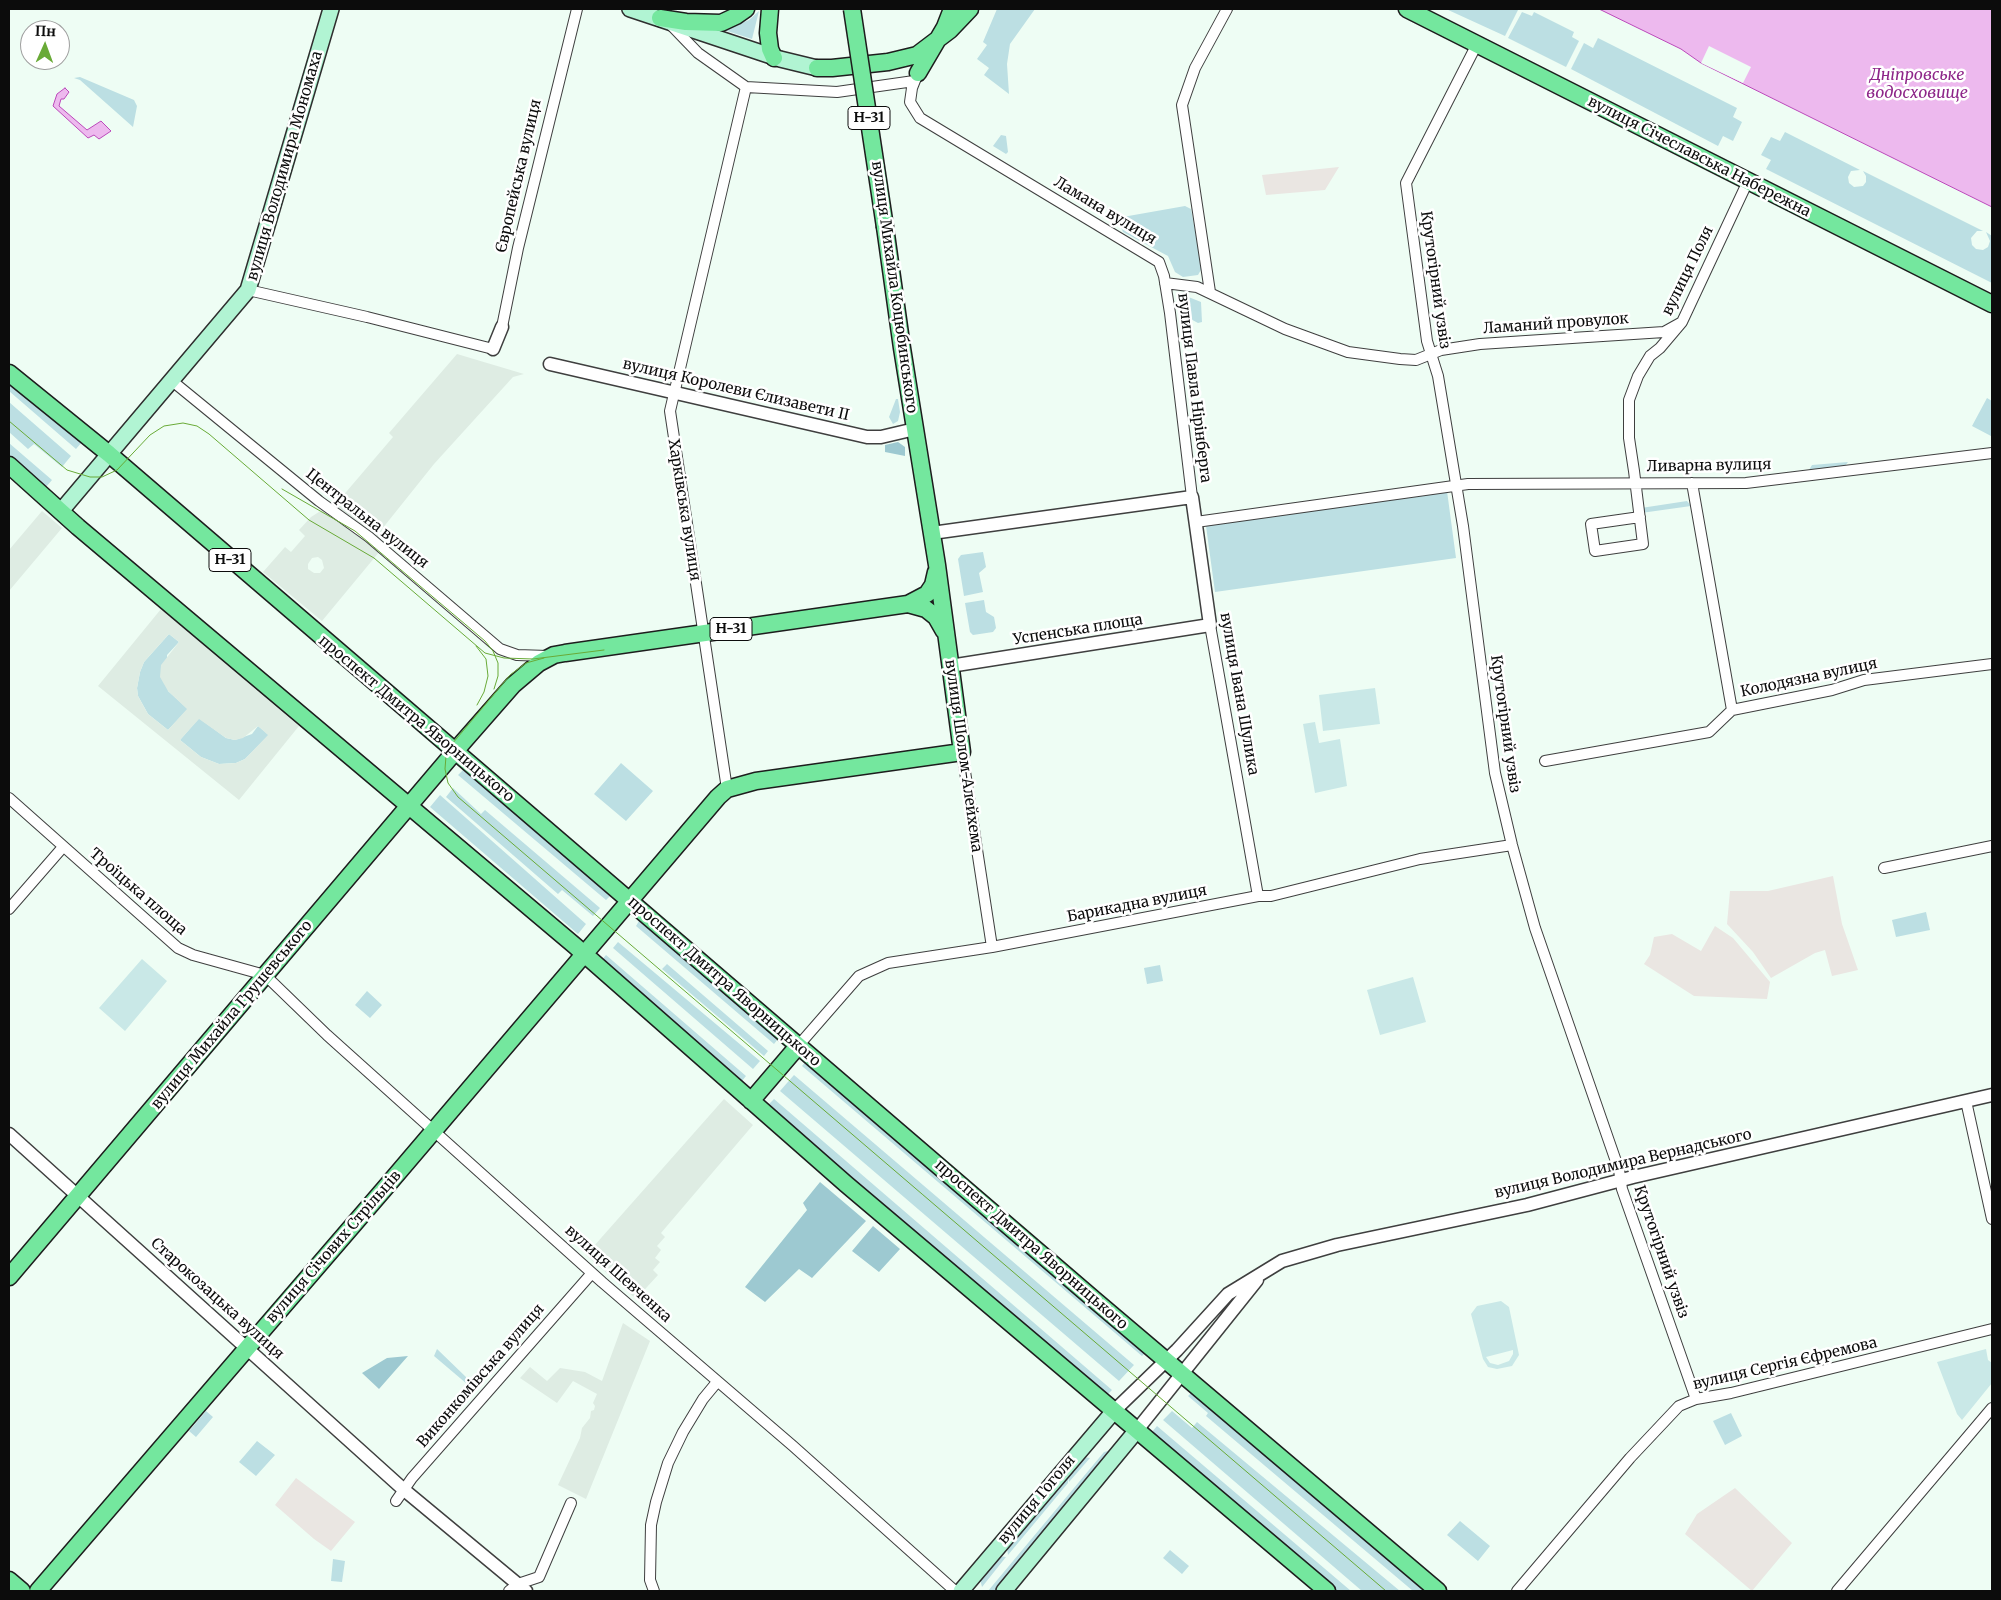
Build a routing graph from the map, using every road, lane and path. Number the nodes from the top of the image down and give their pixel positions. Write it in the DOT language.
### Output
graph roads {
  1 [pos="331,9"];
  2 [pos="577,9"];
  3 [pos="630,9"];
  4 [pos="746,9"];
  5 [pos="770,9"];
  6 [pos="852,9"];
  7 [pos="952,9"];
  8 [pos="970,9"];
  9 [pos="1227,9"];
  10 [pos="1407,9"];
  11 [pos="665,21"];
  12 [pos="936,41"];
  13 [pos="1477,44"];
  14 [pos="774,58"];
  15 [pos="905,59"];
  16 [pos="817,68"];
  17 [pos="916,77"];
  18 [pos="746,87"];
  19 [pos="1748,181"];
  20 [pos="1165,283"];
  21 [pos="248,290"];
  22 [pos="1210,292"];
  23 [pos="1992,304"];
  24 [pos="1682,322"];
  25 [pos="502,327"];
  26 [pos="493,349"];
  27 [pos="1430,356"];
  28 [pos="550,364"];
  29 [pos="9,373"];
  30 [pos="171,380"];
  31 [pos="674,393"];
  32 [pos="915,429"];
  33 [pos="1992,452"];
  34 [pos="109,454"];
  35 [pos="9,465"];
  36 [pos="1636,483"];
  37 [pos="1692,483"];
  38 [pos="1456,486"];
  39 [pos="1192,497"];
  40 [pos="61,511"];
  41 [pos="1640,517"];
  42 [pos="1196,522"];
  43 [pos="932,533"];
  44 [pos="937,565"];
  45 [pos="908,604"];
  46 [pos="1210,626"];
  47 [pos="704,633"];
  48 [pos="945,635"];
  49 [pos="554,655"];
  50 [pos="1992,664"];
  51 [pos="950,666"];
  52 [pos="1732,710"];
  53 [pos="454,752"];
  54 [pos="962,752"];
  55 [pos="1545,760"];
  56 [pos="728,789"];
  57 [pos="9,798"];
  58 [pos="409,806"];
  59 [pos="1512,845"];
  60 [pos="1992,846"];
  61 [pos="63,847"];
  62 [pos="1884,868"];
  63 [pos="1258,896"];
  64 [pos="629,901"];
  65 [pos="9,909"];
  66 [pos="992,947"];
  67 [pos="584,955"];
  68 [pos="265,975"];
  69 [pos="798,1046"];
  70 [pos="1992,1095"];
  71 [pos="751,1101"];
  72 [pos="1966,1101"];
  73 [pos="434,1131"];
  74 [pos="9,1134"];
  75 [pos="1621,1180"];
  76 [pos="78,1196"];
  77 [pos="1992,1219"];
  78 [pos="1264,1271"];
  79 [pos="592,1273"];
  80 [pos="9,1277"];
  81 [pos="1992,1329"];
  82 [pos="248,1348"];
  83 [pos="1166,1360"];
  84 [pos="1182,1372"];
  85 [pos="717,1382"];
  86 [pos="1696,1399"];
  87 [pos="1992,1408"];
  88 [pos="1114,1411"];
  89 [pos="1137,1430"];
  90 [pos="403,1489"];
  91 [pos="396,1501"];
  92 [pos="571,1502"];
  93 [pos="9,1580"];
  94 [pos="518,1589"];
  95 [pos="22,1591"];
  96 [pos="38,1591"];
  97 [pos="654,1591"];
  98 [pos="955,1591"];
  99 [pos="961,1591"];
  100 [pos="1004,1591"];
  101 [pos="1327,1591"];
  102 [pos="1438,1591"];
  103 [pos="1516,1591"];
  104 [pos="1837,1591"];
  1 -- 21 [label="main road, вулиця Володимира Мономаха"];
  2 -- 25 [label="street, Європейська вулиця"];
  3 -- 11 [label="main road"];
  4 -- 11 [label="main road"];
  5 -- 14 [label="main road"];
  6 -- 32 [label="main road, вулиця Михайла Коцюбинського / Н-31, bridge"];
  7 -- 12 [label="main road"];
  8 -- 12 [label="main road"];
  9 -- 22 [label="street, вулиця Павла Нірінберга"];
  10 -- 13 [label="main road, вулиця Січеславська Набережна"];
  11 -- 14 [label="main road"];
  11 -- 18 [label="street"];
  12 -- 15 [label="main road"];
  12 -- 17 [label="main road"];
  13 -- 19 [label="main road, вулиця Січеславська Набережна"];
  13 -- 27 [label="street, Крутогірний узвіз"];
  14 -- 16 [label="main road"];
  15 -- 16 [label="main road"];
  15 -- 17 [label="main road"];
  17 -- 18 [label="street"];
  17 -- 20 [label="street, Ламана вулиця"];
  18 -- 31 [label="street, Харківська вулиця"];
  19 -- 23 [label="main road, вулиця Січеславська Набережна"];
  19 -- 24 [label="street, вулиця Поля"];
  20 -- 22 [label="street"];
  20 -- 39 [label="street, вулиця Павла Нірінберга"];
  21 -- 26 [label="street"];
  21 -- 30 [label="main road, вулиця Володимира Мономаха"];
  22 -- 27 [label="street"];
  24 -- 27 [label="street, Ламаний провулок"];
  24 -- 36 [label="street, вулиця Поля"];
  25 -- 26 [label="street, Європейська вулиця"];
  27 -- 38 [label="street, Крутогірний узвіз"];
  28 -- 31 [label="street, вулиця Королеви Єлизавети ІІ"];
  29 -- 34 [label="main road, проспект Дмитра Яворницького / Н-31"];
  30 -- 34 [label="main road, вулиця Володимира Мономаха"];
  30 -- 49 [label="street, Центральна вулиця"];
  31 -- 32 [label="street, вулиця Королеви Єлизавети ІІ"];
  31 -- 47 [label="street, Харківська вулиця"];
  32 -- 43 [label="main road, вулиця Михайла Коцюбинського / Н-31"];
  33 -- 37 [label="street, Ливарна вулиця"];
  34 -- 40 [label="main road, вулиця Володимира Мономаха"];
  34 -- 53 [label="main road, проспект Дмитра Яворницького / Н-31"];
  35 -- 40 [label="main road"];
  36 -- 37 [label="street, Ливарна вулиця"];
  36 -- 38 [label="street, Ливарна вулиця"];
  36 -- 41 [label="street, вулиця Поля"];
  37 -- 52 [label="street"];
  38 -- 42 [label="street"];
  38 -- 59 [label="street, Крутогірний узвіз"];
  39 -- 42 [label="street, вулиця Івана Шулика"];
  39 -- 43 [label="street"];
  40 -- 58 [label="main road"];
  41 -- 41 [label="street, вулиця Поля"];
  42 -- 46 [label="street, вулиця Івана Шулика"];
  43 -- 44 [label="main road, вулиця Михайла Коцюбинського / Н-31"];
  44 -- 45 [label="main road, Н-31"];
  44 -- 48 [label="main road, вулиця Шолом-Алейхема / Н-31"];
  45 -- 47 [label="main road, Н-31"];
  45 -- 48 [label="main road"];
  46 -- 51 [label="street, Успенська площа"];
  46 -- 63 [label="street, вулиця Івана Шулика"];
  47 -- 49 [label="main road, Н-31"];
  47 -- 56 [label="street, Харківська вулиця"];
  48 -- 51 [label="main road, вулиця Шолом-Алейхема / Н-31"];
  49 -- 53 [label="main road, Н-31"];
  50 -- 52 [label="street, Колодязна вулиця"];
  51 -- 54 [label="main road, вулиця Шолом-Алейхема / Н-31"];
  52 -- 55 [label="street"];
  53 -- 58 [label="main road, вулиця Михайла Грушевського"];
  53 -- 64 [label="main road, проспект Дмитра Яворницького"];
  54 -- 56 [label="main road"];
  54 -- 66 [label="street, вулиця Шолом-Алейхема"];
  56 -- 64 [label="main road"];
  57 -- 61 [label="street, Троїцька площа"];
  58 -- 67 [label="main road"];
  58 -- 68 [label="main road, вулиця Михайла Грушевського"];
  59 -- 63 [label="street, Барикадна вулиця"];
  59 -- 75 [label="street, Крутогірний узвіз"];
  60 -- 62 [label="street"];
  61 -- 65 [label="street"];
  61 -- 68 [label="street, Троїцька площа"];
  63 -- 66 [label="street, Барикадна вулиця"];
  64 -- 67 [label="main road, вулиця Січових Стрільців"];
  64 -- 69 [label="main road, проспект Дмитра Яворницького"];
  66 -- 69 [label="street, Барикадна вулиця"];
  67 -- 71 [label="main road"];
  67 -- 73 [label="main road, вулиця Січових Стрільців"];
  68 -- 73 [label="street, вулиця Шевченка"];
  68 -- 76 [label="main road, вулиця Михайла Грушевського"];
  69 -- 71 [label="main road"];
  69 -- 83 [label="main road, проспект Дмитра Яворницького"];
  70 -- 72 [label="street, вулиця Володимира Вернадського"];
  71 -- 88 [label="main road"];
  72 -- 75 [label="street, вулиця Володимира Вернадського"];
  72 -- 77 [label="street"];
  73 -- 79 [label="street, вулиця Шевченка"];
  73 -- 82 [label="main road, вулиця Січових Стрільців"];
  74 -- 76 [label="street, Старокозацька вулиця"];
  75 -- 78 [label="street, вулиця Володимира Вернадського"];
  75 -- 86 [label="street, Крутогірний узвіз"];
  76 -- 80 [label="main road, вулиця Михайла Грушевського"];
  76 -- 82 [label="street, Старокозацька вулиця"];
  78 -- 83 [label="street, вулиця Володимира Вернадського"];
  78 -- 84 [label="street, вулиця Володимира Вернадського"];
  79 -- 85 [label="street, вулиця Шевченка"];
  79 -- 90 [label="street, Виконкомівська вулиця"];
  81 -- 86 [label="street, вулиця Сергія Єфремова"];
  82 -- 90 [label="street, Старокозацька вулиця"];
  82 -- 96 [label="main road, вулиця Січових Стрільців"];
  83 -- 84 [label="main road, проспект Дмитра Яворницького"];
  83 -- 88 [label="street, вулиця Володимира Вернадського"];
  84 -- 89 [label="street, вулиця Володимира Вернадського"];
  84 -- 102 [label="main road, проспект Дмитра Яворницького"];
  85 -- 97 [label="street"];
  85 -- 98 [label="street, вулиця Шевченка"];
  86 -- 103 [label="street, вулиця Сергія Єфремова"];
  87 -- 104 [label="street"];
  88 -- 89 [label="main road"];
  88 -- 99 [label="main road, вулиця Гоголя"];
  89 -- 100 [label="main road"];
  89 -- 101 [label="main road"];
  90 -- 91 [label="street, Виконкомівська вулиця"];
  90 -- 94 [label="street, Старокозацька вулиця"];
  92 -- 94 [label="street"];
  93 -- 95 [label="main road"];
}
